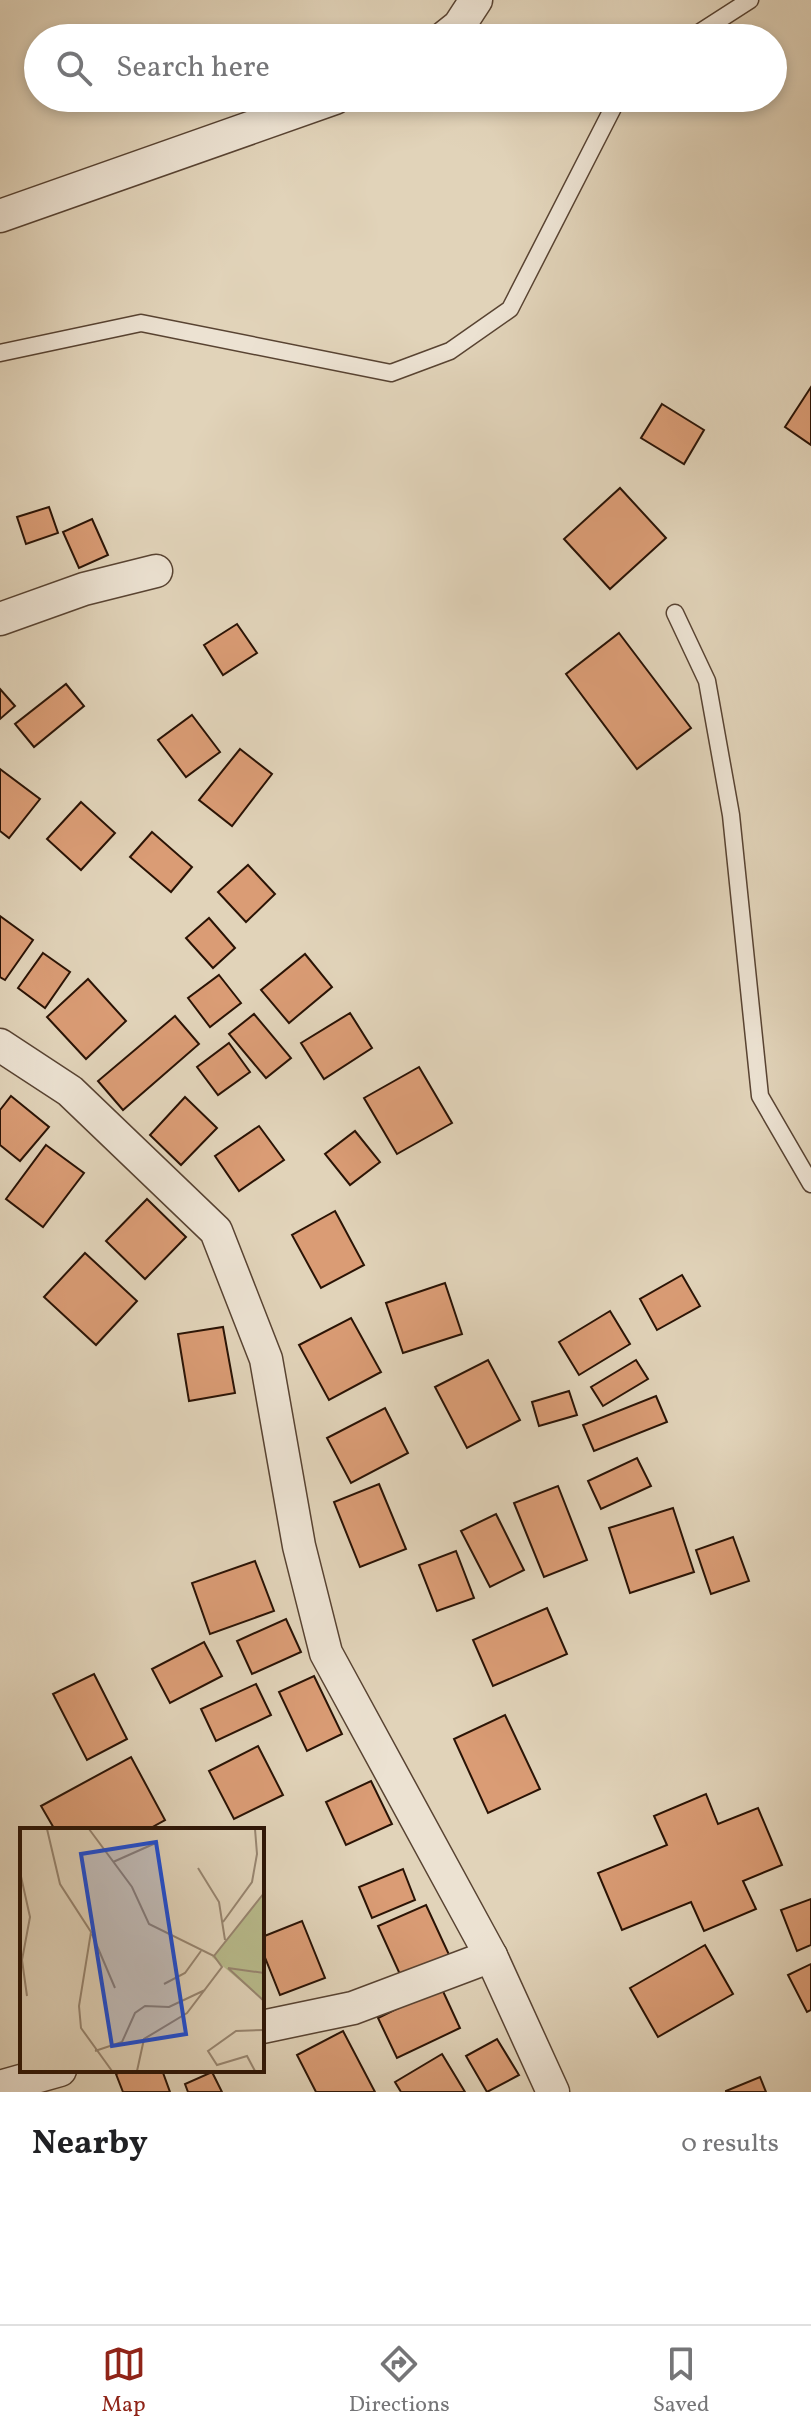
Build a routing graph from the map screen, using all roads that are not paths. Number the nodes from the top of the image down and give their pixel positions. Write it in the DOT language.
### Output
graph roads {
  1 [pos="476,0"];
  2 [pos="750,0"];
  3 [pos="460,24"];
  4 [pos="713,24"];
  5 [pos="295,112"];
  6 [pos="611,112"];
  7 [pos="0,216"];
  8 [pos="0,353"];
  9 [pos="156,571"];
  10 [pos="675,613"];
  11 [pos="0,619"];
  12 [pos="0,1045"];
  13 [pos="811,1184"];
  14 [pos="491,1956"];
  15 [pos="264,2027"];
  16 [pos="53,2072"];
  17 [pos="0,2087"];
  18 [pos="553,2092"];
  1 -- 3 [label="street"];
  2 -- 4 [label="lane"];
  5 -- 7 [label="street"];
  6 -- 8 [label="lane"];
  9 -- 11 [label="street"];
  10 -- 13 [label="lane"];
  12 -- 14 [label="street"];
  14 -- 15 [label="street"];
  14 -- 18 [label="street"];
  16 -- 17 [label="street"];
}
